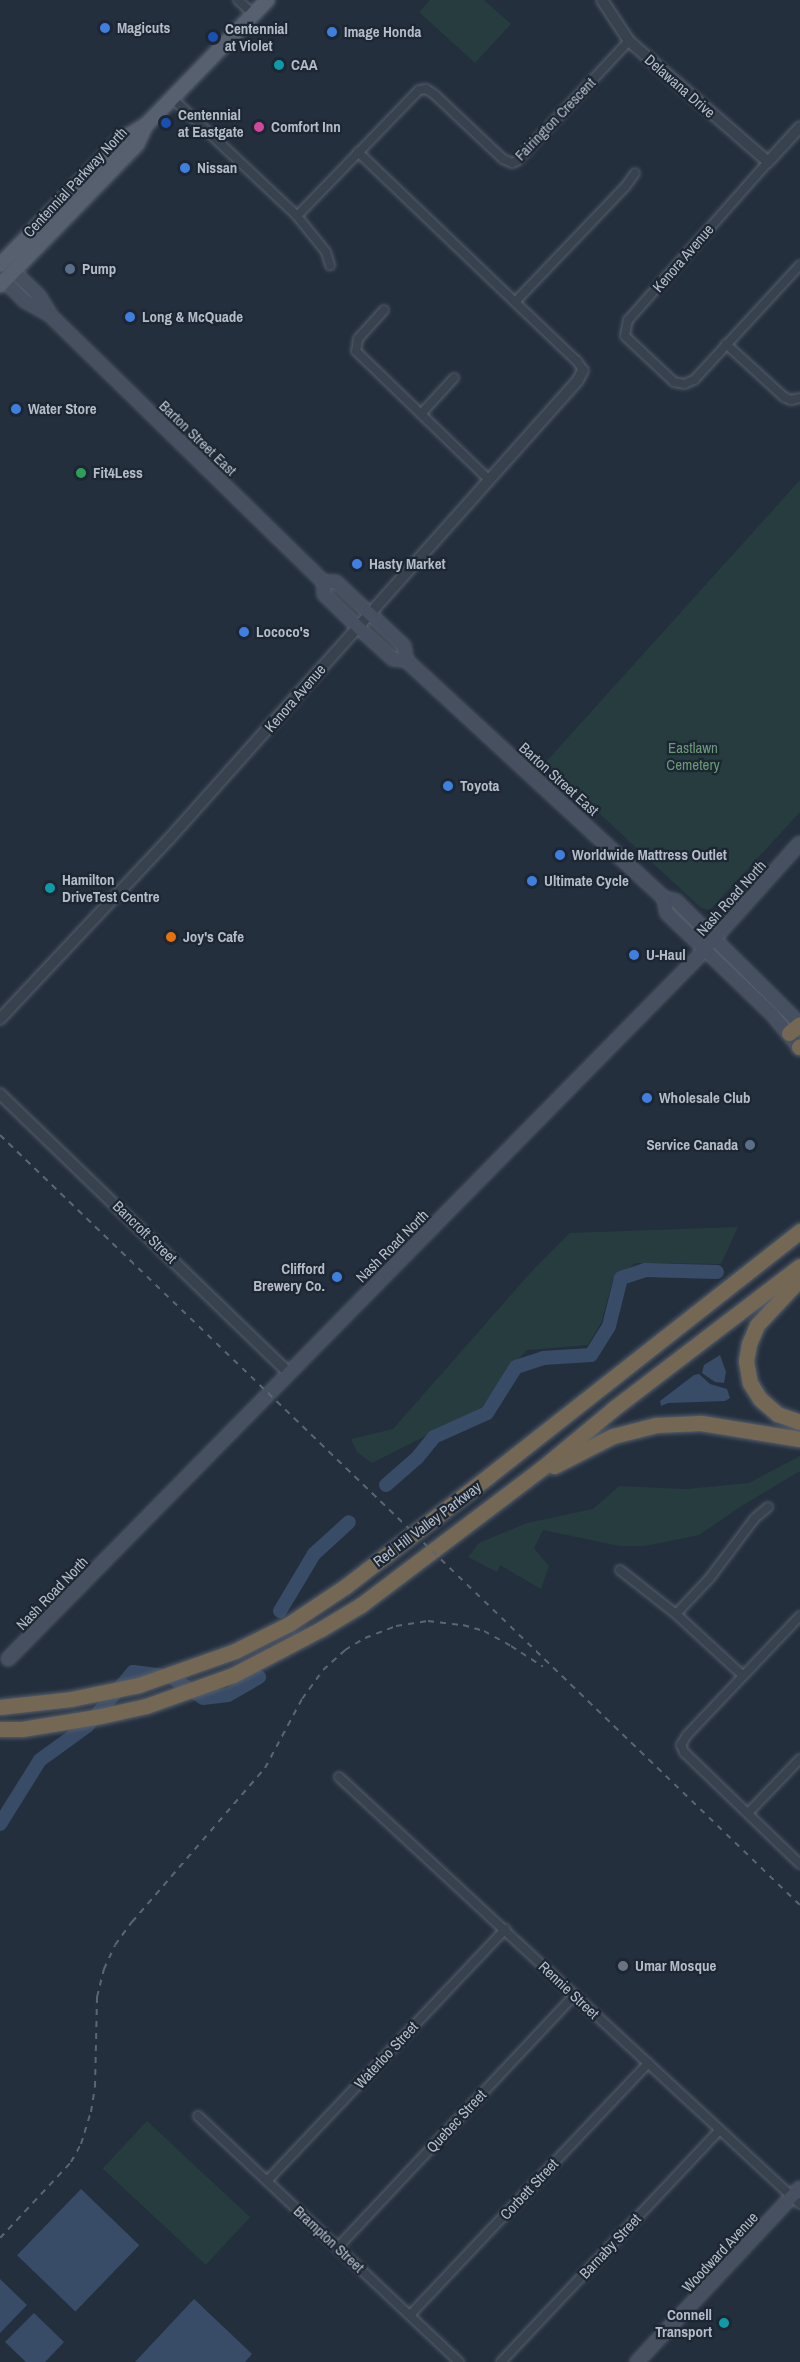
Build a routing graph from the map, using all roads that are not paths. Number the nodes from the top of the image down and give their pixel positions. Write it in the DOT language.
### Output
graph roads {
  1 [pos="238,0"];
  2 [pos="267,0"];
  3 [pos="602,0"];
  4 [pos="253,14"];
  5 [pos="628,41"];
  6 [pos="172,98"];
  7 [pos="800,127"];
  8 [pos="358,152"];
  9 [pos="768,162"];
  10 [pos="635,173"];
  11 [pos="297,216"];
  12 [pos="330,265"];
  13 [pos="800,265"];
  14 [pos="3,271"];
  15 [pos="515,302"];
  16 [pos="384,310"];
  17 [pos="726,344"];
  18 [pos="583,370"];
  19 [pos="454,378"];
  20 [pos="800,398"];
  21 [pos="421,414"];
  22 [pos="489,480"];
  23 [pos="324,582"];
  24 [pos="369,614"];
  25 [pos="358,627"];
  26 [pos="406,660"];
  27 [pos="800,843"];
  28 [pos="664,898"];
  29 [pos="716,938"];
  30 [pos="706,948"];
  31 [pos="0,1019"];
  32 [pos="796,1027"];
  33 [pos="800,1047"];
  34 [pos="0,1094"];
  35 [pos="800,1231"];
  36 [pos="800,1266"];
  37 [pos="800,1279"];
  38 [pos="288,1372"];
  39 [pos="800,1422"];
  40 [pos="800,1439"];
  41 [pos="542,1468"];
  42 [pos="768,1507"];
  43 [pos="620,1570"];
  44 [pos="675,1614"];
  45 [pos="800,1616"];
  46 [pos="4,1662"];
  47 [pos="742,1675"];
  48 [pos="0,1707"];
  49 [pos="0,1729"];
  50 [pos="800,1759"];
  51 [pos="339,1777"];
  52 [pos="748,1814"];
  53 [pos="800,1864"];
  54 [pos="505,1929"];
  55 [pos="574,1996"];
  56 [pos="648,2063"];
  57 [pos="198,2116"];
  58 [pos="720,2130"];
  59 [pos="267,2181"];
  60 [pos="798,2196"];
  61 [pos="338,2247"];
  62 [pos="410,2315"];
  63 [pos="459,2362"];
  64 [pos="501,2362"];
  65 [pos="637,2362"];
  1 -- 4 [label="street"];
  2 -- 4 [label="main road, Centennial Parkway North"];
  3 -- 5 [label="street, Delawana Drive"];
  4 -- 6 [label="main road, Centennial Parkway North"];
  5 -- 8 [label="street, Fairington Crescent"];
  5 -- 9 [label="street, Delawana Drive"];
  6 -- 11 [label="street"];
  6 -- 14 [label="main road, Centennial Parkway North"];
  7 -- 9 [label="street, Kenora Avenue"];
  8 -- 11 [label="street, Fairington Crescent"];
  8 -- 15 [label="street"];
  9 -- 17 [label="street, Kenora Avenue"];
  10 -- 15 [label="street"];
  11 -- 12 [label="street"];
  13 -- 17 [label="street"];
  14 -- 23 [label="main road, Barton Street East"];
  15 -- 18 [label="street"];
  16 -- 21 [label="street"];
  17 -- 20 [label="street"];
  18 -- 22 [label="street, Kenora Avenue"];
  19 -- 21 [label="street"];
  21 -- 22 [label="street"];
  22 -- 24 [label="street, Kenora Avenue"];
  23 -- 24 [label="main road, Barton Street East"];
  23 -- 25 [label="main road, Barton Street East"];
  24 -- 25 [label="street, Kenora Avenue"];
  24 -- 26 [label="main road, Barton Street East"];
  25 -- 26 [label="main road, Barton Street East"];
  25 -- 31 [label="street, Kenora Avenue"];
  26 -- 28 [label="main road, Barton Street East"];
  27 -- 29 [label="main road, Nash Road North"];
  28 -- 29 [label="main road, Barton Street East"];
  28 -- 30 [label="main road, Barton Street East"];
  29 -- 30 [label="main road, Nash Road North"];
  29 -- 32 [label="main road, Barton Street East"];
  30 -- 32 [label="main road, Barton Street East"];
  30 -- 38 [label="main road, Nash Road North"];
  32 -- 33 [label="main road, Barton Street East"];
  34 -- 38 [label="street, Bancroft Street"];
  35 -- 48 [label="highway, Red Hill Valley Parkway"];
  36 -- 41 [label="highway, Red Hill Valley Parkway"];
  37 -- 39 [label="highway"];
  38 -- 46 [label="main road, Nash Road North"];
  40 -- 41 [label="highway"];
  41 -- 49 [label="highway, Red Hill Valley Parkway"];
  42 -- 44 [label="street"];
  43 -- 44 [label="street"];
  44 -- 47 [label="street"];
  45 -- 47 [label="street"];
  47 -- 52 [label="street"];
  50 -- 52 [label="street"];
  51 -- 54 [label="street, Rennie Street"];
  52 -- 53 [label="street"];
  54 -- 55 [label="street, Rennie Street"];
  54 -- 59 [label="street, Waterloo Street"];
  55 -- 56 [label="street, Rennie Street"];
  55 -- 61 [label="street, Quebec Street"];
  56 -- 58 [label="street, Rennie Street"];
  56 -- 62 [label="street, Corbett Street"];
  57 -- 59 [label="street, Brampton Street"];
  58 -- 60 [label="street, Rennie Street"];
  58 -- 64 [label="street, Barnaby Street"];
  59 -- 61 [label="street, Brampton Street"];
  60 -- 65 [label="main road, Woodward Avenue"];
  61 -- 62 [label="street, Brampton Street"];
  62 -- 63 [label="street, Brampton Street"];
}
